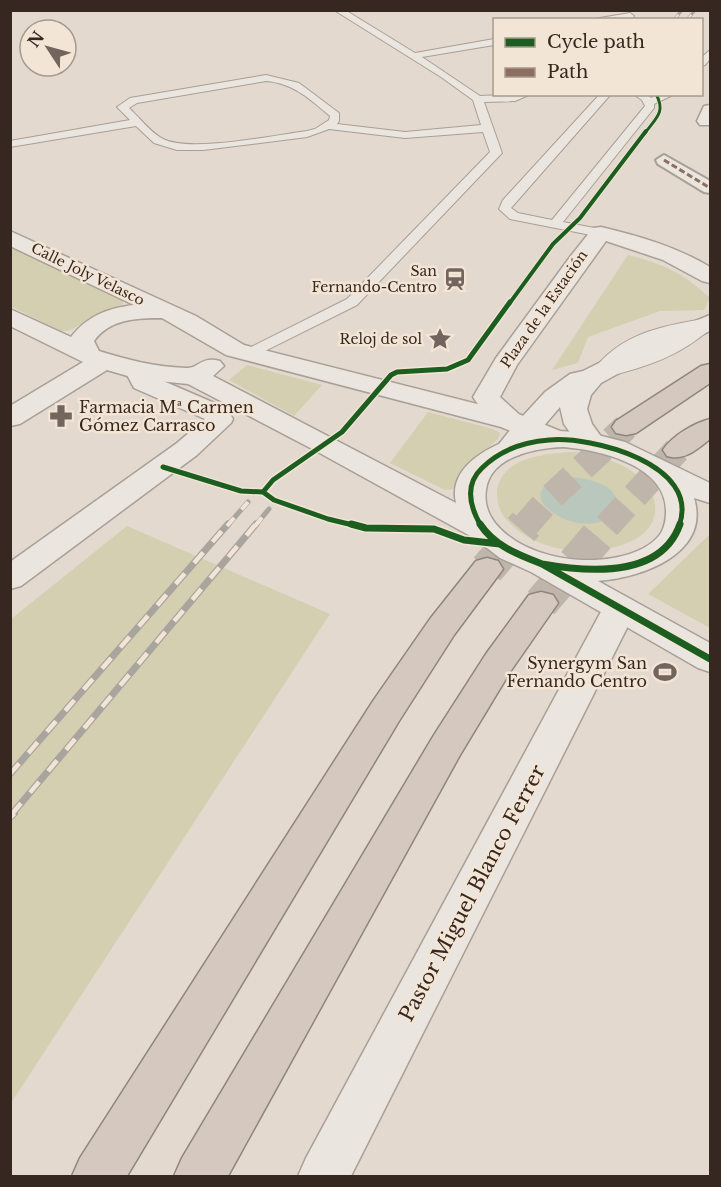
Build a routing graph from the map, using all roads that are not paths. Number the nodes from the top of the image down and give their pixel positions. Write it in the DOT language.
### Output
graph roads {
  1 [pos="338,10"];
  2 [pos="631,16"];
  3 [pos="612,18"];
  4 [pos="493,42"];
  5 [pos="413,56"];
  6 [pos="520,96"];
  7 [pos="604,96"];
  8 [pos="641,96"];
  9 [pos="665,96"];
  10 [pos="478,99"];
  11 [pos="649,102"];
  12 [pos="138,122"];
  13 [pos="328,126"];
  14 [pos="488,128"];
  15 [pos="10,144"];
  16 [pos="664,160"];
  17 [pos="711,188"];
  18 [pos="555,225"];
  19 [pos="601,233"];
  20 [pos="10,237"];
  21 [pos="711,276"];
  22 [pos="165,311"];
  23 [pos="10,316"];
  24 [pos="710,322"];
  25 [pos="242,352"];
  26 [pos="96,358"];
  27 [pos="138,370"];
  28 [pos="711,372"];
  29 [pos="596,375"];
  30 [pos="194,377"];
  31 [pos="10,418"];
  32 [pos="711,427"];
  33 [pos="626,428"];
  34 [pos="516,433"];
  35 [pos="591,442"];
  36 [pos="669,461"];
  37 [pos="710,491"];
  38 [pos="486,550"];
  39 [pos="10,578"];
  40 [pos="542,584"];
  41 [pos="620,608"];
  42 [pos="711,659"];
  43 [pos="98,1176"];
  44 [pos="200,1176"];
  45 [pos="324,1176"];
  1 -- 5 [label="lane"];
  2 -- 3 [label="lane"];
  4 -- 5 [label="lane"];
  5 -- 10 [label="lane"];
  6 -- 10 [label="lane"];
  7 -- 18 [label="lane"];
  8 -- 11 [label="lane"];
  9 -- 11 [label="lane"];
  10 -- 14 [label="lane"];
  11 -- 18 [label="lane"];
  12 -- 13 [label="lane"];
  12 -- 13 [label="lane"];
  12 -- 15 [label="lane"];
  13 -- 14 [label="lane"];
  14 -- 25 [label="lane"];
  16 -- 17 [label="street"];
  18 -- 19 [label="lane"];
  19 -- 21 [label="street, Plaza de la Estación"];
  19 -- 34 [label="street, Plaza de la Estación"];
  20 -- 22 [label="street, Calle Joly Velasco"];
  22 -- 25 [label="street, Calle Joly Velasco"];
  22 -- 26 [label="street"];
  23 -- 26 [label="street"];
  24 -- 29 [label="street"];
  25 -- 30 [label="street"];
  25 -- 34 [label="street"];
  26 -- 27 [label="street"];
  26 -- 31 [label="street"];
  27 -- 30 [label="street"];
  27 -- 39 [label="street"];
  28 -- 33 [label="highway"];
  29 -- 34 [label="street"];
  29 -- 35 [label="street"];
  30 -- 38 [label="street"];
  32 -- 36 [label="highway"];
  34 -- 35 [label="street"];
  34 -- 38 [label="street"];
  35 -- 36 [label="street"];
  36 -- 37 [label="street"];
  36 -- 40 [label="street"];
  38 -- 40 [label="street"];
  38 -- 43 [label="highway"];
  40 -- 41 [label="street"];
  40 -- 44 [label="highway"];
  41 -- 42 [label="street"];
  41 -- 45 [label="street, Pastor Miguel Blanco Ferrer"];
}
